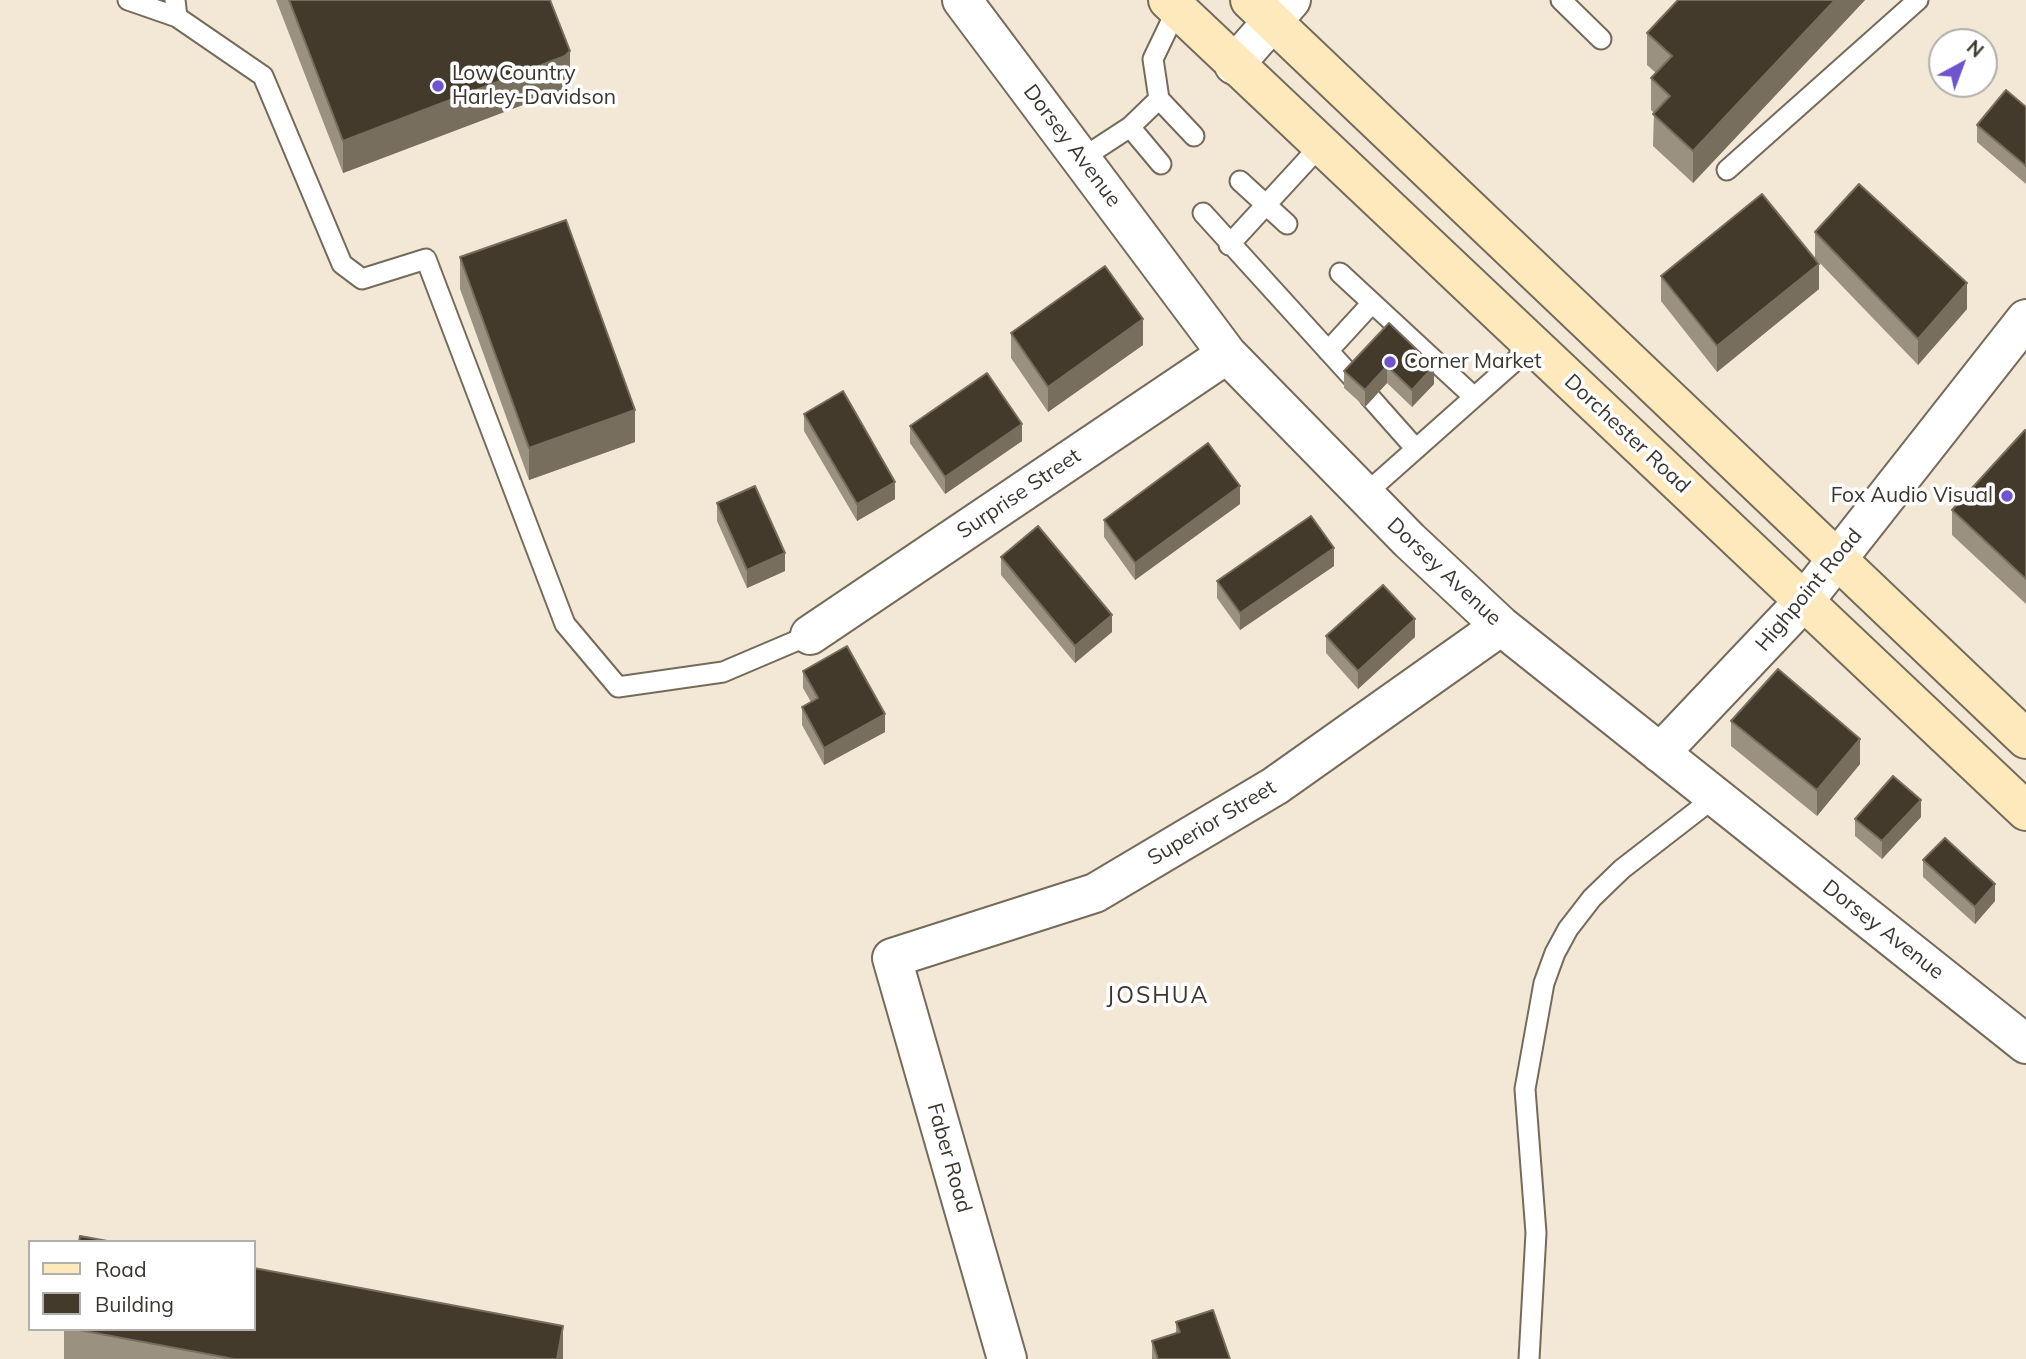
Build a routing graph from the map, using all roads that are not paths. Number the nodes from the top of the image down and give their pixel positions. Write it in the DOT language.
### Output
graph roads {
  1 [pos="128,0"];
  2 [pos="962,0"];
  3 [pos="1561,0"];
  4 [pos="1918,0"];
  5 [pos="1173,5"];
  6 [pos="1271,7"];
  7 [pos="176,9"];
  8 [pos="1601,38"];
  9 [pos="1234,65"];
  10 [pos="1159,99"];
  11 [pos="1130,127"];
  12 [pos="1194,136"];
  13 [pos="1320,146"];
  14 [pos="1081,159"];
  15 [pos="1161,163"];
  16 [pos="1727,170"];
  17 [pos="1240,181"];
  18 [pos="1266,205"];
  19 [pos="1203,213"];
  20 [pos="1287,224"];
  21 [pos="1229,245"];
  22 [pos="1340,274"];
  23 [pos="1372,303"];
  24 [pos="2026,319"];
  25 [pos="1533,345"];
  26 [pos="1328,351"];
  27 [pos="1227,354"];
  28 [pos="1352,377"];
  29 [pos="1368,397"];
  30 [pos="1474,397"];
  31 [pos="1416,449"];
  32 [pos="1364,495"];
  33 [pos="1837,560"];
  34 [pos="1805,600"];
  35 [pos="1501,626"];
  36 [pos="810,635"];
  37 [pos="2026,739"];
  38 [pos="1660,753"];
  39 [pos="1715,797"];
  40 [pos="2026,811"];
  41 [pos="892,958"];
  42 [pos="2026,1044"];
  43 [pos="1007,1359"];
  44 [pos="1530,1359"];
  1 -- 7 [label="lane"];
  2 -- 14 [label="street, Dorsey Avenue"];
  3 -- 8 [label="lane"];
  4 -- 16 [label="lane"];
  5 -- 9 [label="main road, Dorchester Road"];
  5 -- 10 [label="lane"];
  6 -- 9 [label="street"];
  6 -- 33 [label="main road"];
  7 -- 36 [label="lane"];
  9 -- 13 [label="main road, Dorchester Road"];
  10 -- 11 [label="lane"];
  10 -- 12 [label="lane"];
  11 -- 14 [label="lane"];
  11 -- 15 [label="lane"];
  13 -- 18 [label="lane"];
  13 -- 25 [label="main road, Dorchester Road"];
  14 -- 27 [label="street, Dorsey Avenue"];
  17 -- 18 [label="lane"];
  18 -- 20 [label="lane"];
  18 -- 21 [label="lane"];
  19 -- 21 [label="lane"];
  21 -- 26 [label="lane"];
  22 -- 23 [label="lane"];
  23 -- 26 [label="lane"];
  23 -- 30 [label="lane"];
  24 -- 33 [label="street, Highpoint Road"];
  25 -- 30 [label="lane"];
  25 -- 34 [label="main road, Dorchester Road"];
  26 -- 28 [label="lane"];
  27 -- 32 [label="street, Dorsey Avenue"];
  27 -- 36 [label="street, Surprise Street"];
  29 -- 31 [label="lane"];
  30 -- 31 [label="lane"];
  31 -- 32 [label="lane"];
  32 -- 35 [label="street, Dorsey Avenue"];
  33 -- 34 [label="street, Highpoint Road"];
  33 -- 37 [label="main road"];
  34 -- 38 [label="street, Highpoint Road"];
  34 -- 40 [label="main road, Dorchester Road"];
  35 -- 38 [label="street, Dorsey Avenue"];
  35 -- 41 [label="street, Superior Street"];
  38 -- 39 [label="street, Dorsey Avenue"];
  39 -- 42 [label="street, Dorsey Avenue"];
  39 -- 44 [label="lane"];
  41 -- 43 [label="street, Faber Road"];
}
